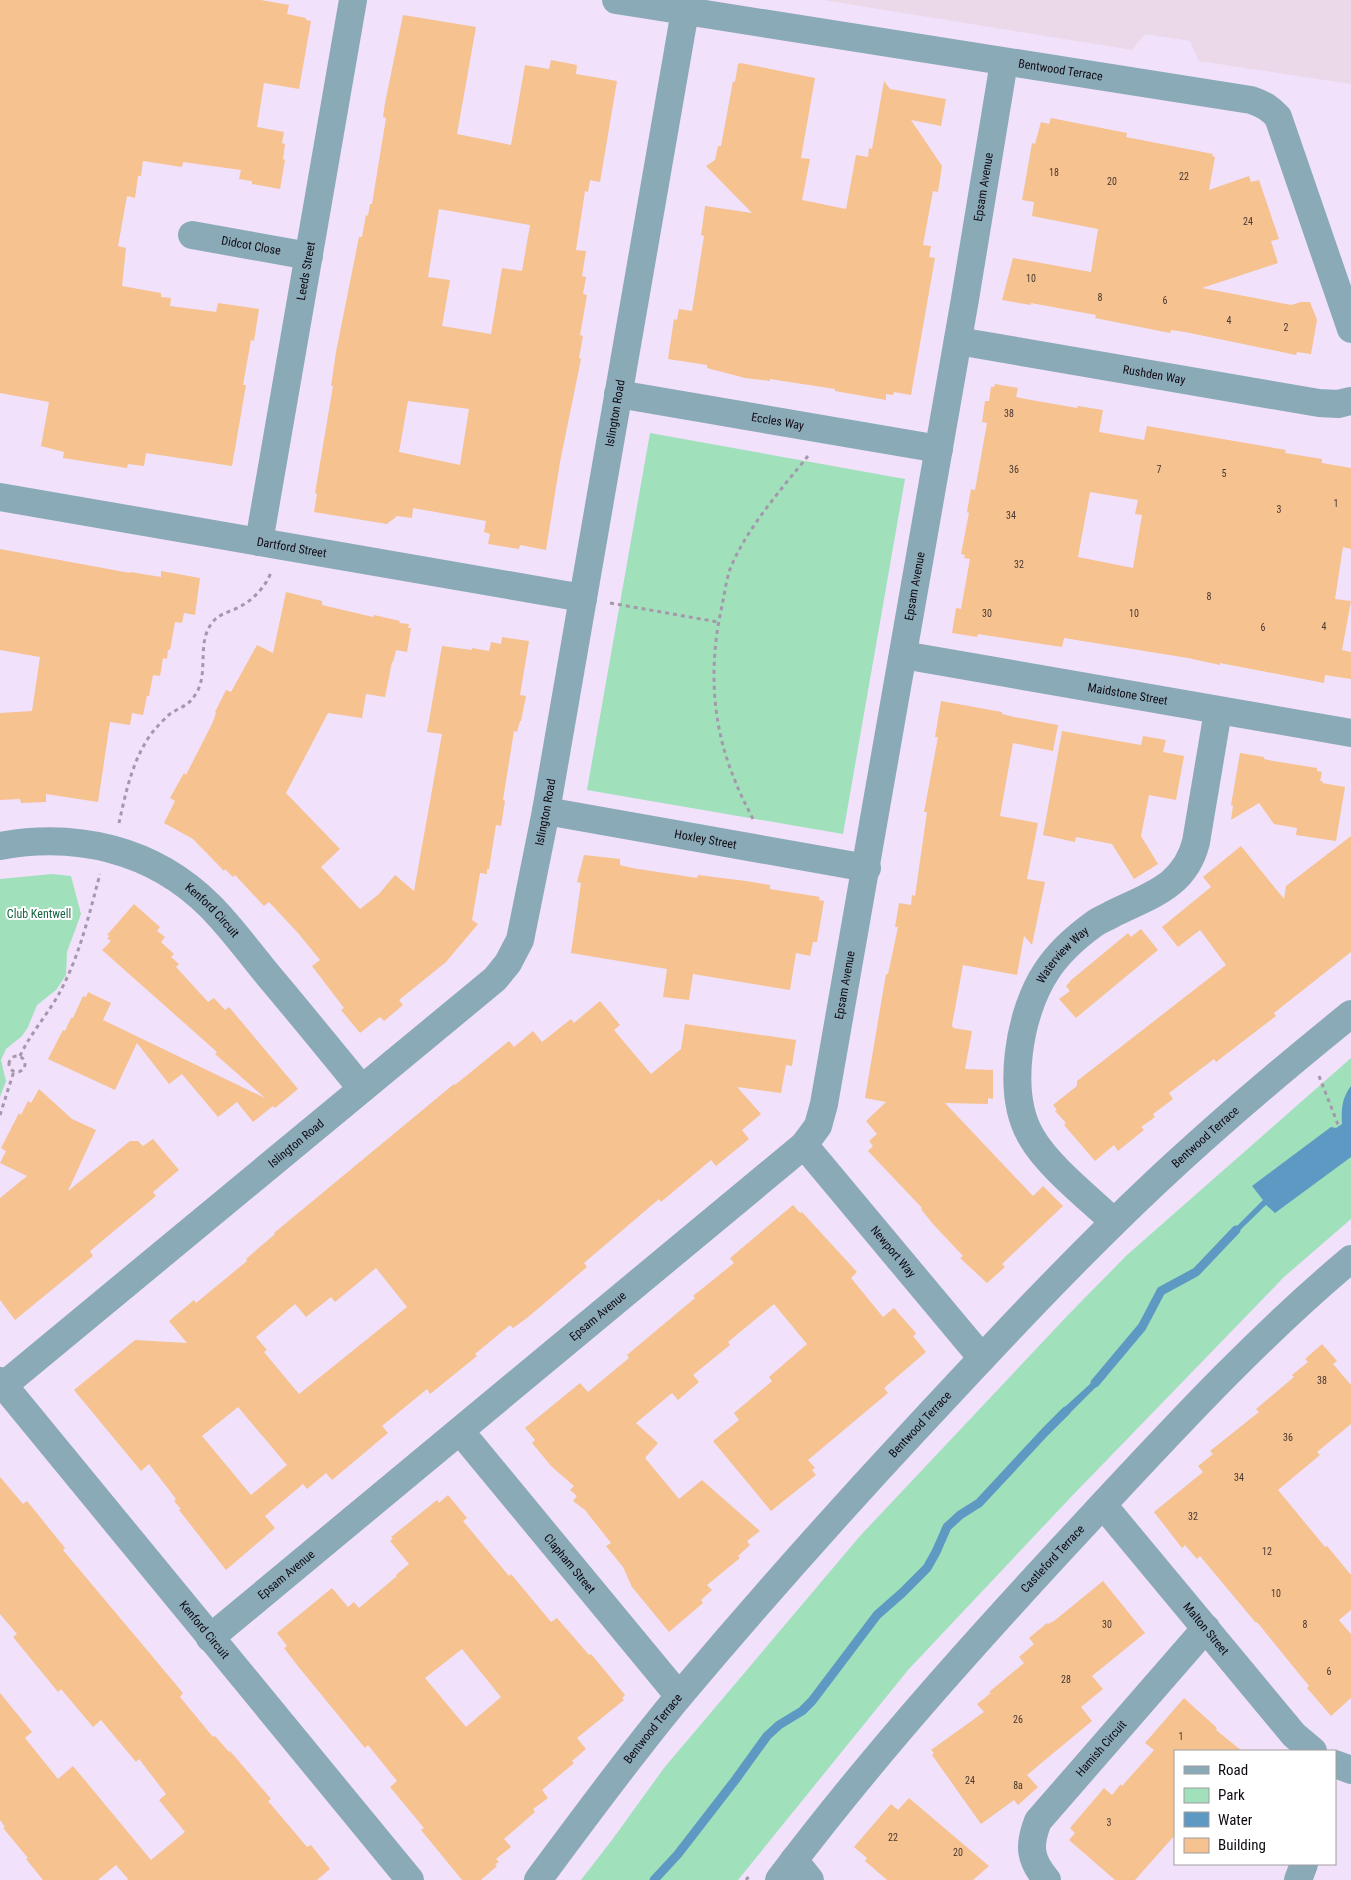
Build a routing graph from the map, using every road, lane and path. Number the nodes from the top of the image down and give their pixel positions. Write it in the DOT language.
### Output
graph roads {
  1 [pos="353,0"];
  2 [pos="616,0"];
  3 [pos="685,11"];
  4 [pos="1004,62"];
  5 [pos="192,235"];
  6 [pos="309,256"];
  7 [pos="1351,329"];
  8 [pos="958,341"];
  9 [pos="618,394"];
  10 [pos="1351,401"];
  11 [pos="939,449"];
  12 [pos="810,454"];
  13 [pos="0,496"];
  14 [pos="259,542"];
  15 [pos="273,566"];
  16 [pos="583,598"];
  17 [pos="718,622"];
  18 [pos="903,655"];
  19 [pos="1218,711"];
  20 [pos="1351,733"];
  21 [pos="546,811"];
  22 [pos="754,823"];
  23 [pos="117,830"];
  24 [pos="0,846"];
  25 [pos="867,868"];
  26 [pos="102,869"];
  27 [pos="1351,1014"];
  28 [pos="20,1056"];
  29 [pos="1317,1070"];
  30 [pos="14,1071"];
  31 [pos="362,1089"];
  32 [pos="0,1114"];
  33 [pos="1339,1126"];
  34 [pos="804,1145"];
  35 [pos="1114,1222"];
  36 [pos="1351,1258"];
  37 [pos="982,1358"];
  38 [pos="2,1383"];
  39 [pos="460,1431"];
  40 [pos="1102,1505"];
  41 [pos="1206,1628"];
  42 [pos="210,1638"];
  43 [pos="679,1696"];
  44 [pos="1312,1750"];
  45 [pos="1336,1764"];
  46 [pos="1351,1770"];
  47 [pos="1304,1865"];
  48 [pos="794,1873"];
  49 [pos="410,1880"];
  50 [pos="538,1880"];
  51 [pos="1047,1880"];
  52 [pos="1298,1880"];
  1 -- 6 [label="street, Leeds Street"];
  2 -- 3 [label="street, Bentwood Terrace"];
  3 -- 4 [label="street, Bentwood Terrace"];
  3 -- 9 [label="street, Islington Road"];
  4 -- 7 [label="street, Bentwood Terrace"];
  4 -- 8 [label="street, Epsam Avenue"];
  5 -- 6 [label="street, Didcot Close"];
  6 -- 14 [label="street, Leeds Street"];
  8 -- 10 [label="street, Rushden Way"];
  8 -- 11 [label="street, Epsam Avenue"];
  9 -- 11 [label="street, Eccles Way"];
  9 -- 16 [label="street, Islington Road"];
  11 -- 18 [label="street, Epsam Avenue"];
  12 -- 17 [label="path"];
  13 -- 14 [label="street, Dartford Street"];
  14 -- 16 [label="street, Dartford Street"];
  15 -- 23 [label="path"];
  16 -- 17 [label="path"];
  16 -- 21 [label="street, Islington Road"];
  17 -- 22 [label="path"];
  18 -- 19 [label="street, Maidstone Street"];
  18 -- 25 [label="street, Epsam Avenue"];
  19 -- 20 [label="street, Maidstone Street"];
  19 -- 35 [label="street, Waterview Way"];
  21 -- 25 [label="street, Hoxley Street"];
  21 -- 31 [label="street, Islington Road"];
  24 -- 31 [label="street, Kenford Circuit"];
  25 -- 34 [label="street, Epsam Avenue"];
  26 -- 28 [label="path"];
  27 -- 35 [label="street, Bentwood Terrace"];
  28 -- 30 [label="path"];
  28 -- 30 [label="path"];
  29 -- 33 [label="path"];
  30 -- 32 [label="path"];
  31 -- 38 [label="street, Islington Road"];
  34 -- 37 [label="street, Newport Way"];
  34 -- 39 [label="street, Epsam Avenue"];
  35 -- 37 [label="street, Bentwood Terrace"];
  36 -- 40 [label="street, Castleford Terrace"];
  37 -- 43 [label="street, Bentwood Terrace"];
  38 -- 42 [label="street, Kenford Circuit"];
  39 -- 42 [label="street, Epsam Avenue"];
  39 -- 43 [label="street, Clapham Street"];
  40 -- 41 [label="street, Malton Street"];
  40 -- 48 [label="street, Castleford Terrace"];
  41 -- 44 [label="street, Malton Street"];
  41 -- 51 [label="street, Hamish Circuit"];
  42 -- 49 [label="street, Kenford Circuit"];
  43 -- 50 [label="street, Bentwood Terrace"];
  45 -- 46 [label="street"];
  47 -- 52 [label="street"];
}
